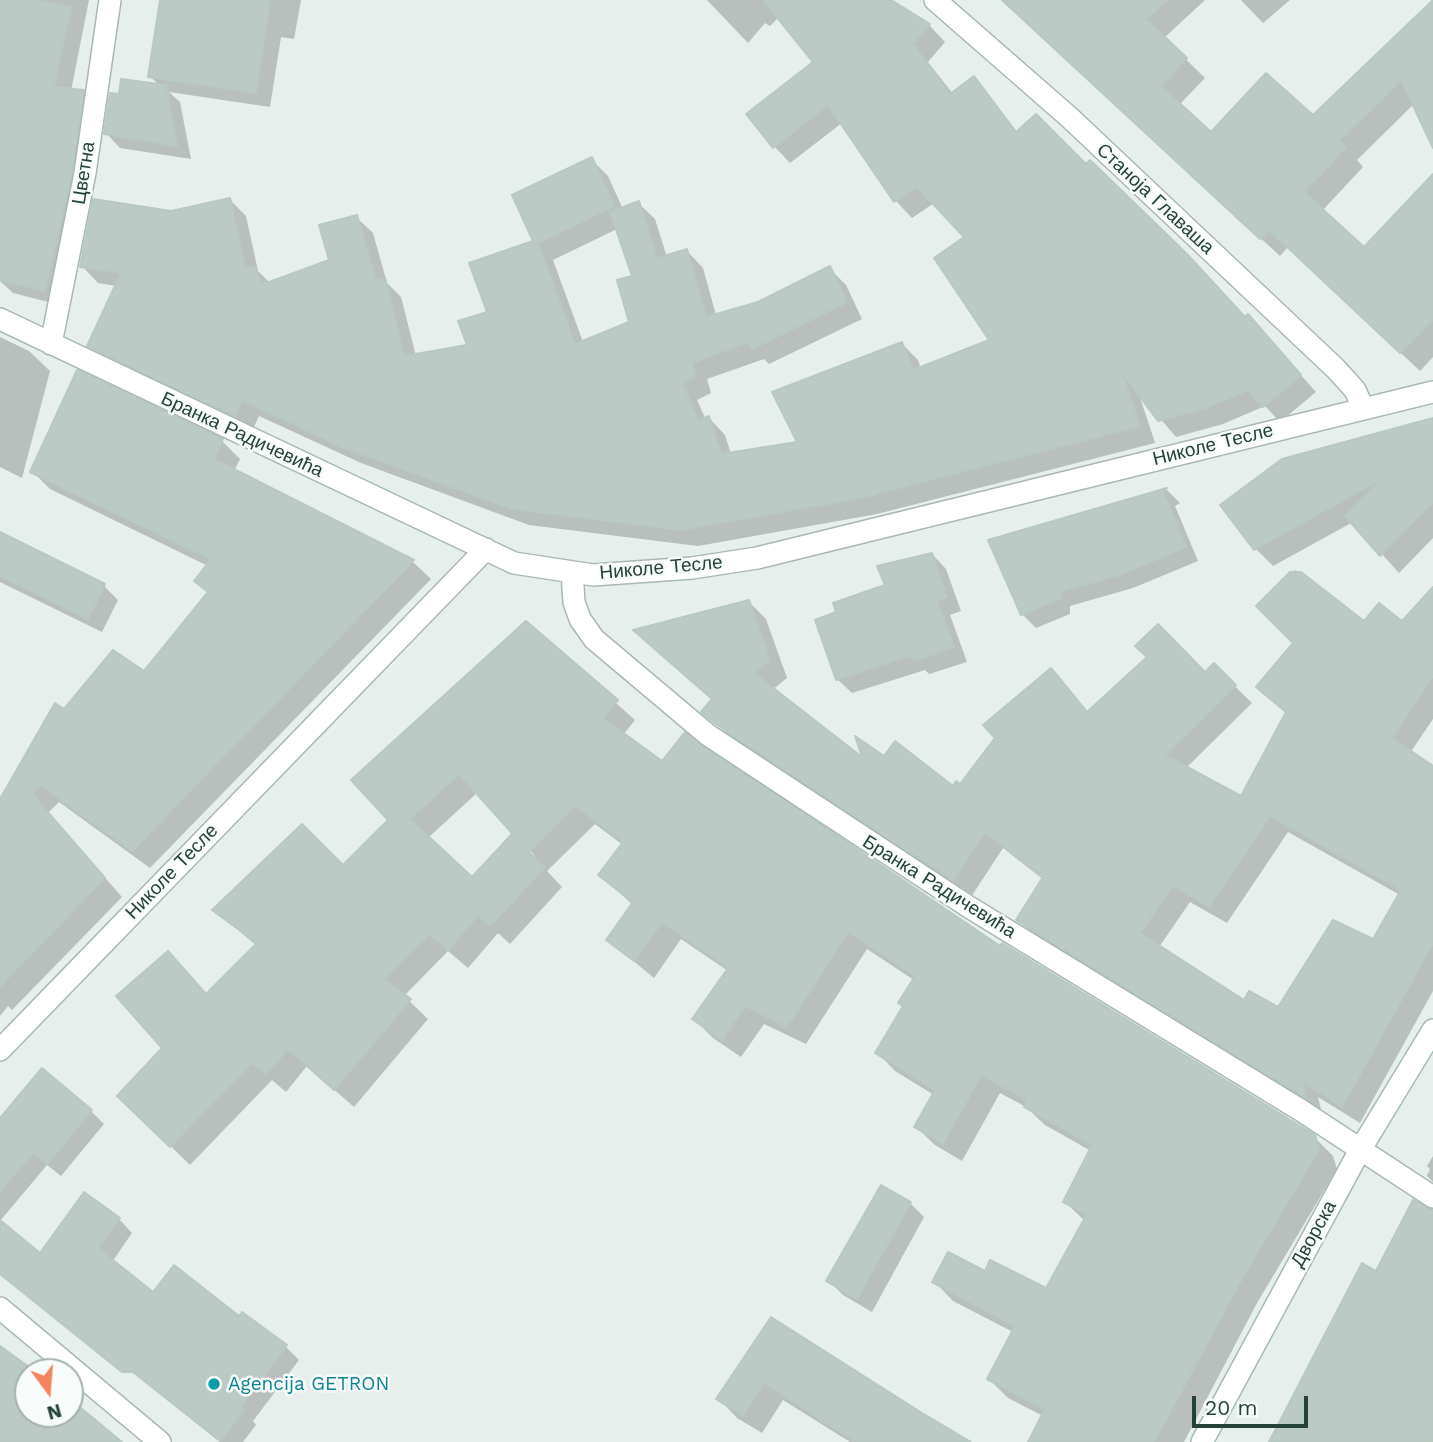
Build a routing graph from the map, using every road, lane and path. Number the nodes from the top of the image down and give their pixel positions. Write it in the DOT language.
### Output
graph roads {
  1 [pos="110,0"];
  2 [pos="935,0"];
  3 [pos="0,319"];
  4 [pos="51,344"];
  5 [pos="1433,392"];
  6 [pos="1363,408"];
  7 [pos="486,549"];
  8 [pos="572,573"];
  9 [pos="1433,1030"];
  10 [pos="4,1036"];
  11 [pos="1360,1150"];
  12 [pos="1433,1197"];
  13 [pos="0,1308"];
  14 [pos="160,1442"];
  15 [pos="1202,1442"];
  1 -- 4 [label="street, Цветна"];
  2 -- 6 [label="street, Станоја Главаша"];
  3 -- 4 [label="street, Бранка Радичевића"];
  4 -- 7 [label="street, Бранка Радичевића"];
  5 -- 6 [label="street, Николе Тесле"];
  6 -- 8 [label="street, Николе Тесле"];
  7 -- 8 [label="street, Николе Тесле"];
  7 -- 10 [label="street, Николе Тесле"];
  8 -- 11 [label="street, Бранка Радичевића"];
  9 -- 11 [label="street, Дворска"];
  11 -- 12 [label="street, Бранка Радичевића"];
  11 -- 15 [label="street, Дворска"];
  13 -- 14 [label="street"];
}
